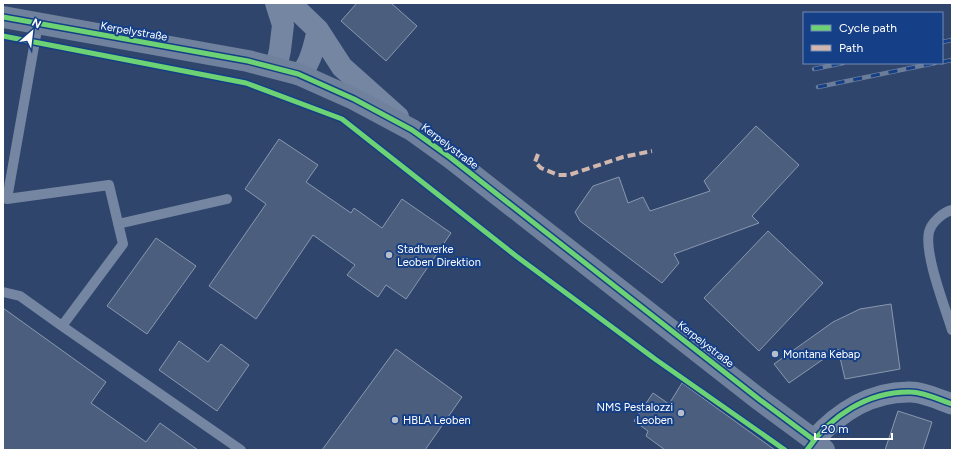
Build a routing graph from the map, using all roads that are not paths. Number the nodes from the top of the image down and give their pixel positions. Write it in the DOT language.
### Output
graph roads {
  1 [pos="276,3"];
  2 [pos="290,3"];
  3 [pos="3,17"];
  4 [pos="38,24"];
  5 [pos="318,30"];
  6 [pos="276,68"];
  7 [pos="298,74"];
  8 [pos="412,130"];
  9 [pos="5,198"];
  10 [pos="227,199"];
  11 [pos="952,210"];
  12 [pos="118,224"];
  13 [pos="3,292"];
  14 [pos="62,326"];
  15 [pos="952,330"];
  16 [pos="952,404"];
  17 [pos="819,445"];
  18 [pos="241,450"];
  1 -- 6 [label="street"];
  2 -- 5 [label="street"];
  3 -- 4 [label="main road, Kerpelystraße"];
  4 -- 6 [label="main road, Kerpelystraße"];
  4 -- 9 [label="lane"];
  5 -- 7 [label="street"];
  5 -- 8 [label="street"];
  6 -- 7 [label="main road, Kerpelystraße"];
  7 -- 8 [label="main road, Kerpelystraße"];
  8 -- 17 [label="main road, Kerpelystraße"];
  9 -- 12 [label="lane"];
  10 -- 12 [label="lane"];
  11 -- 15 [label="lane"];
  12 -- 14 [label="lane"];
  13 -- 14 [label="lane"];
  14 -- 18 [label="lane"];
  16 -- 17 [label="street"];
}
